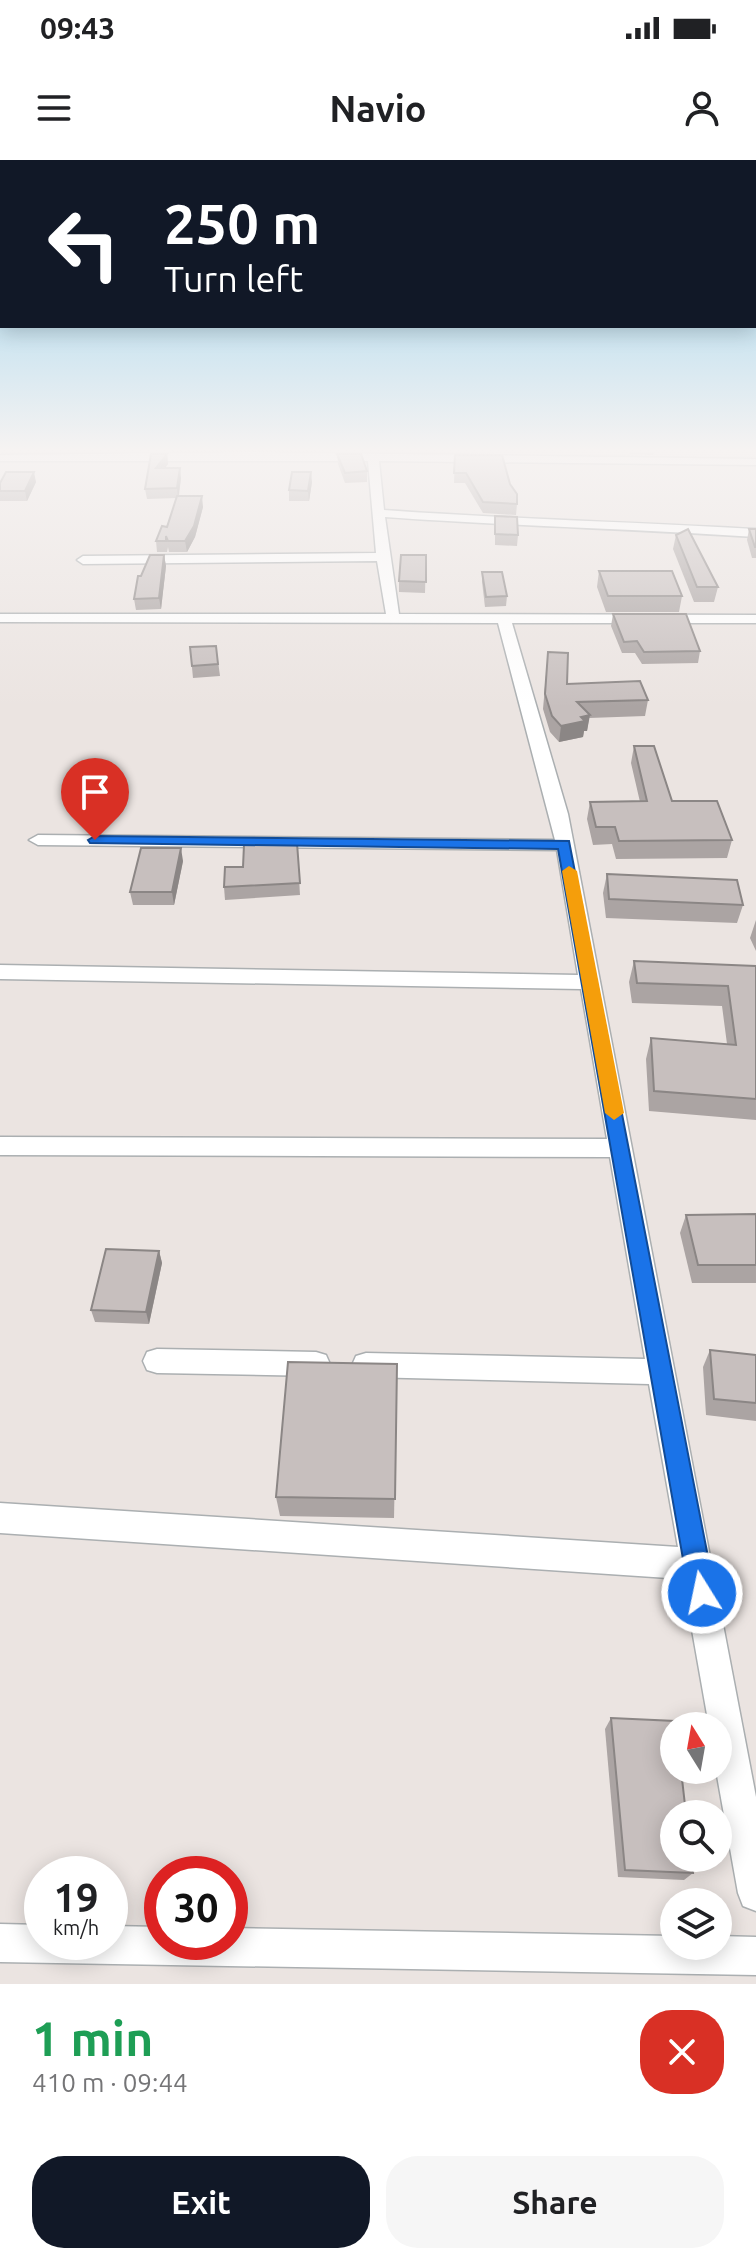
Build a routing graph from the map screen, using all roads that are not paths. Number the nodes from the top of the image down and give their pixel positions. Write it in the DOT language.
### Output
graph roads {
  1 [pos="381,537"];
  2 [pos="383,557"];
  3 [pos="83,560"];
  4 [pos="0,618"];
  5 [pos="393,618"];
  6 [pos="504,618"];
  7 [pos="756,619"];
  8 [pos="38,840"];
  9 [pos="564,845"];
  10 [pos="0,972"];
  11 [pos="590,982"];
  12 [pos="0,1146"];
  13 [pos="621,1148"];
  14 [pos="157,1361"];
  15 [pos="661,1372"];
  16 [pos="0,1518"];
  17 [pos="696,1564"];
  18 [pos="756,1893"];
  19 [pos="0,1943"];
  20 [pos="756,1956"];
  1 -- 2 [label="street"];
  2 -- 3 [label="street"];
  2 -- 5 [label="street"];
  4 -- 5 [label="street"];
  5 -- 6 [label="street"];
  6 -- 7 [label="street"];
  6 -- 9 [label="street"];
  8 -- 9 [label="street"];
  9 -- 11 [label="street"];
  10 -- 11 [label="street"];
  11 -- 13 [label="street"];
  12 -- 13 [label="street"];
  13 -- 15 [label="street"];
  14 -- 15 [label="street"];
  15 -- 17 [label="street"];
  16 -- 17 [label="street"];
  17 -- 18 [label="street"];
  19 -- 20 [label="street"];
}
